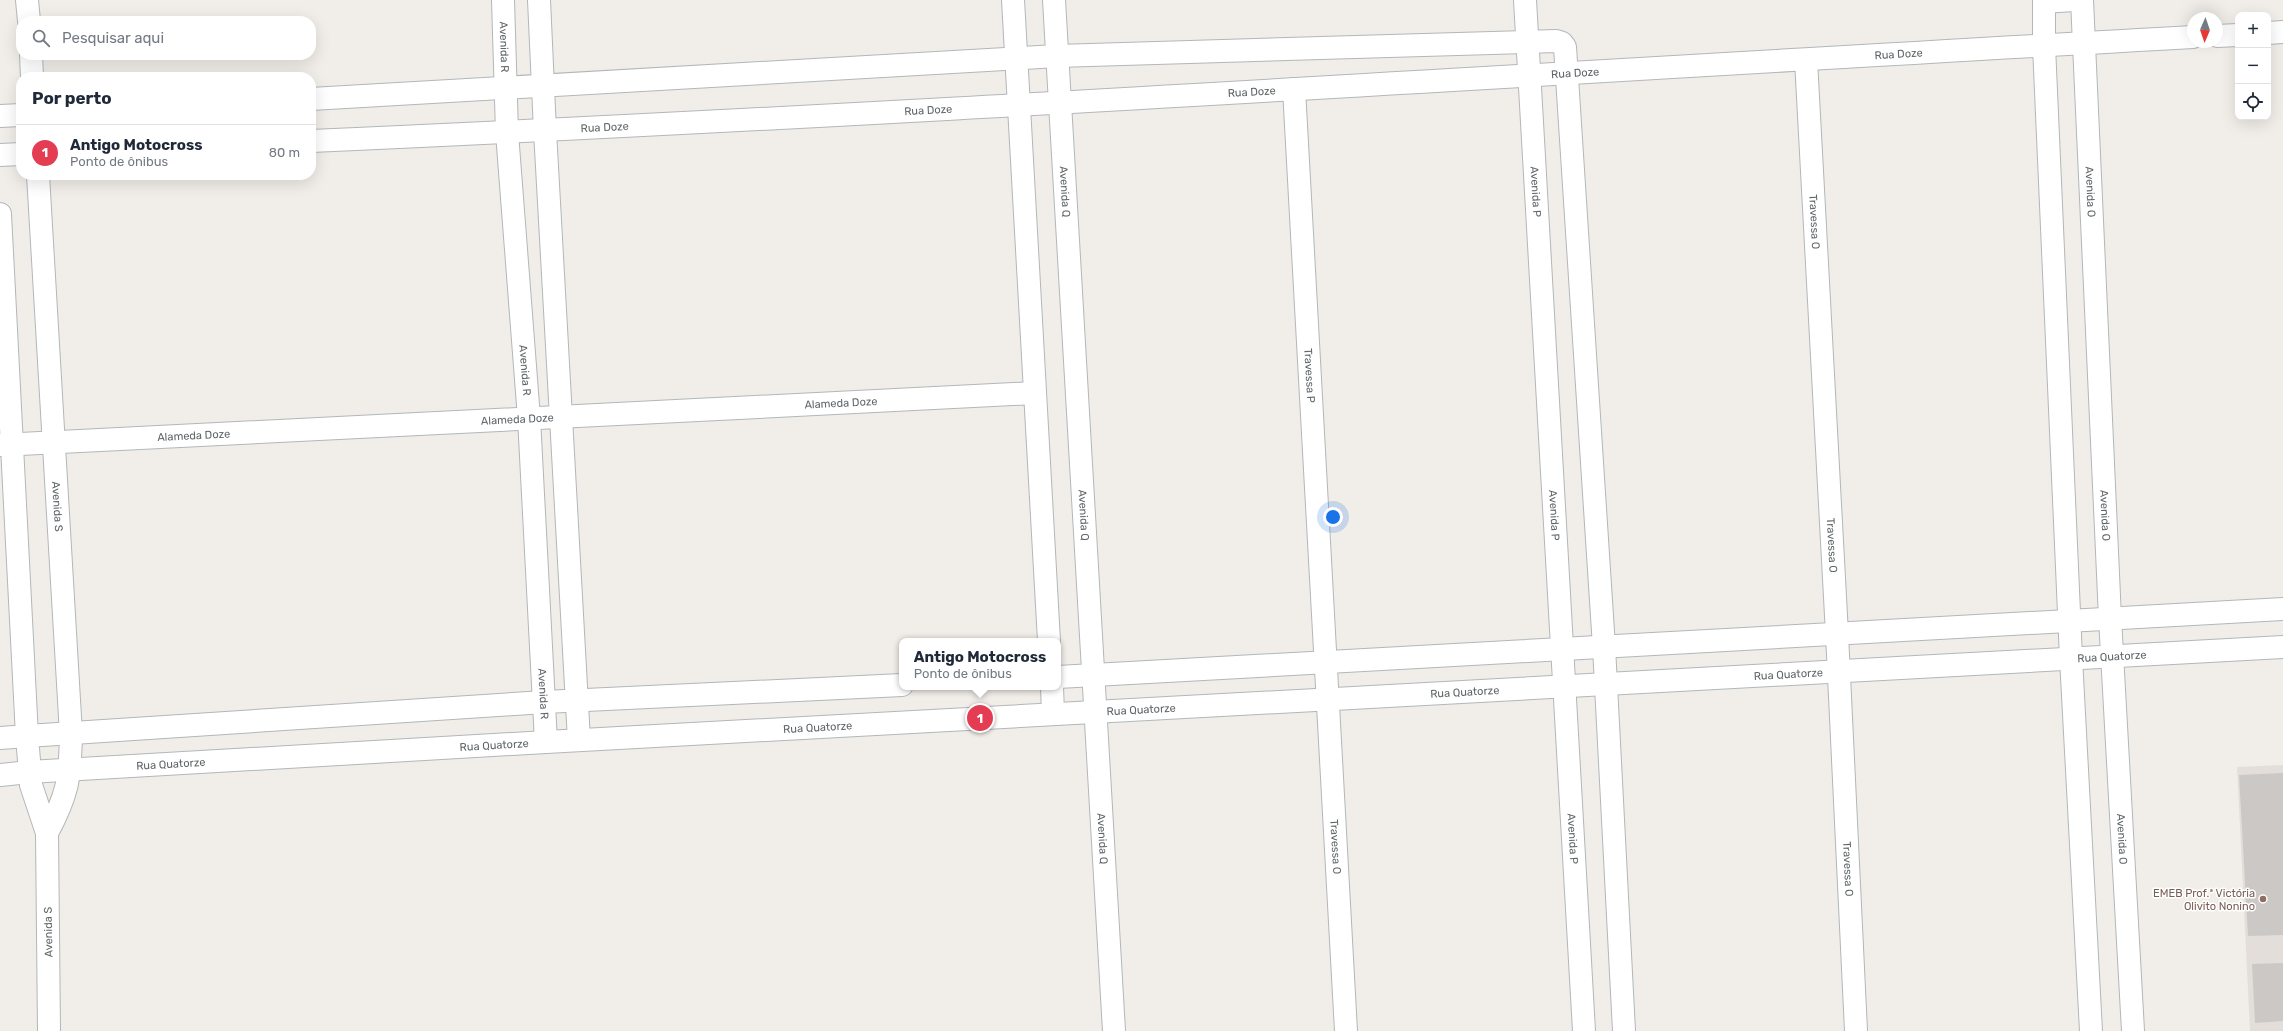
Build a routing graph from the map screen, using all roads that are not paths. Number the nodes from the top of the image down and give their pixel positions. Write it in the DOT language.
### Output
graph roads {
  1 [pos="27,0"];
  2 [pos="503,0"];
  3 [pos="539,0"];
  4 [pos="1013,0"];
  5 [pos="1054,0"];
  6 [pos="1525,0"];
  7 [pos="2073,0"];
  8 [pos="2082,0"];
  9 [pos="2044,1"];
  10 [pos="29,16"];
  11 [pos="2283,32"];
  12 [pos="2271,33"];
  13 [pos="2235,35"];
  14 [pos="2223,36"];
  15 [pos="2187,37"];
  16 [pos="1527,42"];
  17 [pos="2084,43"];
  18 [pos="2044,46"];
  19 [pos="1057,56"];
  20 [pos="1017,59"];
  21 [pos="31,60"];
  22 [pos="1806,60"];
  23 [pos="32,72"];
  24 [pos="1566,73"];
  25 [pos="1528,76"];
  26 [pos="544,86"];
  27 [pos="506,88"];
  28 [pos="1294,89"];
  29 [pos="316,99"];
  30 [pos="1060,103"];
  31 [pos="1019,105"];
  32 [pos="16,115"];
  33 [pos="0,116"];
  34 [pos="545,131"];
  35 [pos="507,132"];
  36 [pos="316,141"];
  37 [pos="16,154"];
  38 [pos="0,155"];
  39 [pos="38,180"];
  40 [pos="0,214"];
  41 [pos="1035,393"];
  42 [pos="529,418"];
  43 [pos="561,418"];
  44 [pos="54,442"];
  45 [pos="6,445"];
  46 [pos="2283,609"];
  47 [pos="2110,618"];
  48 [pos="2071,621"];
  49 [pos="1837,634"];
  50 [pos="1049,638"];
  51 [pos="1604,647"];
  52 [pos="2283,647"];
  53 [pos="1562,650"];
  54 [pos="2114,656"];
  55 [pos="2071,658"];
  56 [pos="1328,662"];
  57 [pos="1839,671"];
  58 [pos="1093,676"];
  59 [pos="1061,677"];
  60 [pos="1605,683"];
  61 [pos="899,685"];
  62 [pos="1565,685"];
  63 [pos="1052,690"];
  64 [pos="1329,699"];
  65 [pos="577,701"];
  66 [pos="544,702"];
  67 [pos="1096,712"];
  68 [pos="1053,713"];
  69 [pos="71,734"];
  70 [pos="27,736"];
  71 [pos="0,738"];
  72 [pos="579,740"];
  73 [pos="546,742"];
  74 [pos="70,770"];
  75 [pos="29,772"];
  76 [pos="0,775"];
  77 [pos="47,834"];
  78 [pos="49,1031"];
  79 [pos="1114,1031"];
  80 [pos="1346,1031"];
  81 [pos="1584,1031"];
  82 [pos="1624,1031"];
  83 [pos="1856,1031"];
  84 [pos="2091,1031"];
  85 [pos="2133,1031"];
  1 -- 10 [label="street"];
  2 -- 27 [label="street, Avenida R"];
  3 -- 26 [label="street"];
  4 -- 20 [label="street"];
  5 -- 19 [label="street, Avenida Q"];
  6 -- 16 [label="street, Avenida P"];
  7 -- 9 [label="street"];
  8 -- 17 [label="street, Avenida O"];
  9 -- 18 [label="street"];
  11 -- 12 [label="street"];
  13 -- 14 [label="street"];
  15 -- 17 [label="street, Rua Doze"];
  16 -- 19 [label="street"];
  16 -- 24 [label="street"];
  16 -- 25 [label="street, Avenida P"];
  17 -- 18 [label="street, Rua Doze"];
  17 -- 47 [label="street, Avenida O"];
  18 -- 22 [label="street, Rua Doze"];
  18 -- 48 [label="street"];
  19 -- 20 [label="street"];
  19 -- 30 [label="street, Avenida Q"];
  20 -- 26 [label="street"];
  20 -- 31 [label="street"];
  21 -- 23 [label="street"];
  22 -- 24 [label="street, Rua Doze"];
  22 -- 49 [label="street, Travessa O"];
  24 -- 25 [label="street, Rua Doze"];
  24 -- 51 [label="street"];
  25 -- 28 [label="street, Rua Doze"];
  25 -- 53 [label="street, Avenida P"];
  26 -- 27 [label="street"];
  26 -- 34 [label="street"];
  27 -- 29 [label="street"];
  27 -- 35 [label="street, Avenida R"];
  28 -- 30 [label="street, Rua Doze"];
  28 -- 56 [label="street, Travessa P"];
  30 -- 31 [label="street, Rua Doze"];
  30 -- 58 [label="street, Avenida Q"];
  31 -- 34 [label="street, Rua Doze"];
  31 -- 41 [label="street"];
  32 -- 33 [label="street"];
  34 -- 35 [label="street, Rua Doze"];
  34 -- 43 [label="street"];
  35 -- 36 [label="street, Rua Doze"];
  35 -- 42 [label="street, Avenida R"];
  37 -- 38 [label="street"];
  39 -- 44 [label="street, Avenida S"];
  40 -- 45 [label="street, Avenida S"];
  41 -- 43 [label="street, Alameda Doze"];
  41 -- 50 [label="street"];
  42 -- 43 [label="street, Alameda Doze"];
  42 -- 44 [label="street, Alameda Doze"];
  42 -- 66 [label="street, Avenida R"];
  43 -- 65 [label="street"];
  44 -- 45 [label="street, Alameda Doze"];
  44 -- 69 [label="street, Avenida S"];
  45 -- 70 [label="street, Avenida S"];
  46 -- 47 [label="street"];
  47 -- 48 [label="street"];
  47 -- 54 [label="street, Avenida O"];
  48 -- 49 [label="street"];
  48 -- 55 [label="street"];
  49 -- 51 [label="street"];
  49 -- 57 [label="street, Travessa O"];
  51 -- 53 [label="street"];
  51 -- 60 [label="street"];
  52 -- 54 [label="street, Rua Quatorze"];
  53 -- 56 [label="street"];
  53 -- 62 [label="street, Avenida P"];
  54 -- 55 [label="street, Rua Quatorze"];
  54 -- 85 [label="street, Avenida O"];
  55 -- 57 [label="street, Rua Quatorze"];
  55 -- 84 [label="street"];
  56 -- 58 [label="street"];
  56 -- 64 [label="street, Travessa O"];
  57 -- 60 [label="street, Rua Quatorze"];
  57 -- 83 [label="street, Travessa O"];
  58 -- 59 [label="street"];
  58 -- 67 [label="street, Avenida Q"];
  60 -- 62 [label="street, Rua Quatorze"];
  60 -- 82 [label="street"];
  61 -- 65 [label="street"];
  62 -- 64 [label="street, Rua Quatorze"];
  62 -- 81 [label="street, Avenida P"];
  63 -- 68 [label="street"];
  64 -- 67 [label="street, Rua Quatorze"];
  64 -- 80 [label="street, Travessa O"];
  65 -- 66 [label="street"];
  65 -- 72 [label="street"];
  66 -- 69 [label="street"];
  66 -- 73 [label="street, Avenida R"];
  67 -- 68 [label="street, Rua Quatorze"];
  67 -- 79 [label="street, Avenida Q"];
  68 -- 72 [label="street, Rua Quatorze"];
  69 -- 70 [label="street"];
  69 -- 74 [label="street, Avenida S"];
  70 -- 71 [label="street"];
  70 -- 75 [label="street, Avenida S"];
  72 -- 73 [label="street, Rua Quatorze"];
  73 -- 74 [label="street, Rua Quatorze"];
  74 -- 75 [label="street, Rua Quatorze"];
  74 -- 77 [label="street, Avenida S"];
  75 -- 76 [label="street, Rua Quatorze"];
  75 -- 77 [label="street, Avenida S"];
  77 -- 78 [label="street, Avenida S"];
}
